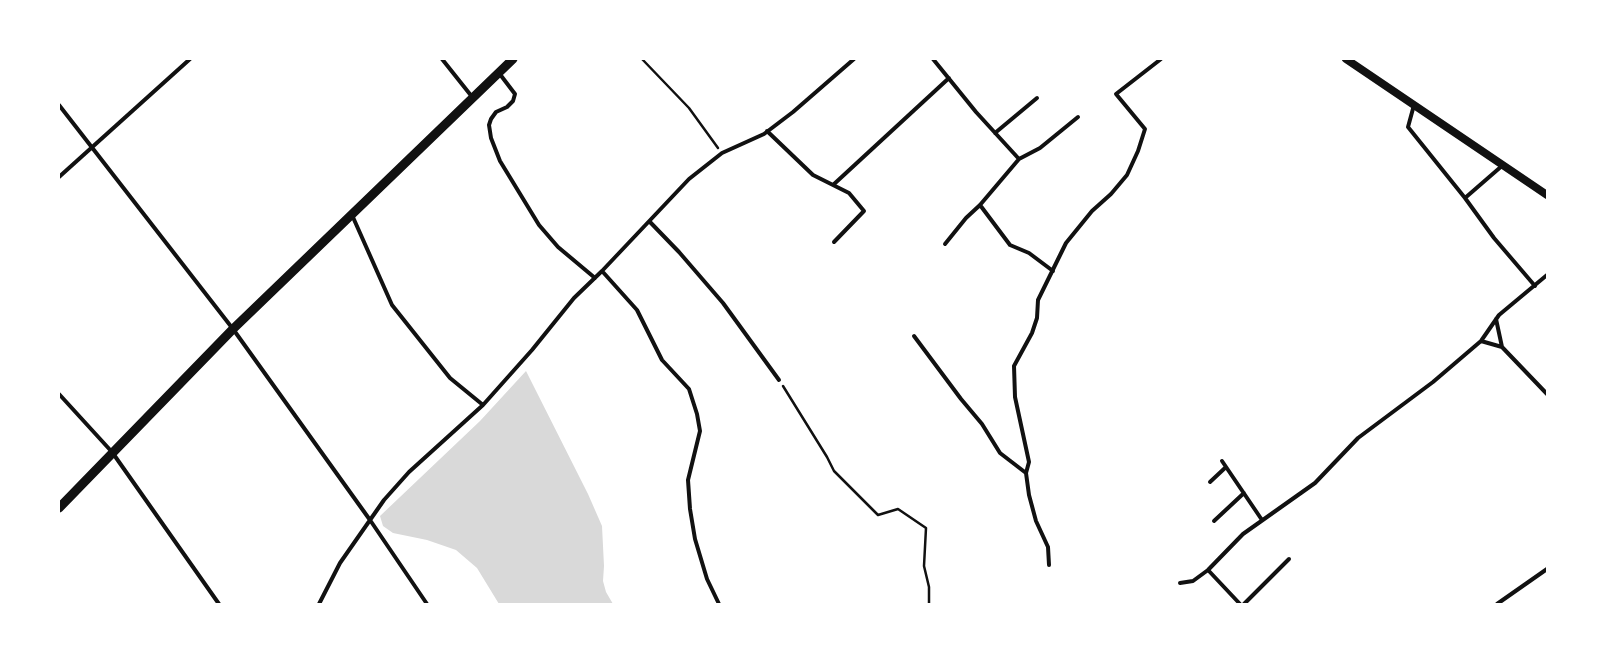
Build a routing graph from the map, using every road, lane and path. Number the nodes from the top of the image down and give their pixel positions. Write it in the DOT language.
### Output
graph roads {
  1 [pos="190,59"];
  2 [pos="442,59"];
  3 [pos="513,59"];
  4 [pos="642,59"];
  5 [pos="854,59"];
  6 [pos="933,59"];
  7 [pos="1161,59"];
  8 [pos="1346,59"];
  9 [pos="499,72"];
  10 [pos="949,78"];
  11 [pos="473,98"];
  12 [pos="1037,98"];
  13 [pos="59,105"];
  14 [pos="1414,105"];
  15 [pos="1078,116"];
  16 [pos="767,132"];
  17 [pos="995,133"];
  18 [pos="92,148"];
  19 [pos="722,153"];
  20 [pos="1019,159"];
  21 [pos="1503,165"];
  22 [pos="59,177"];
  23 [pos="833,185"];
  24 [pos="1547,195"];
  25 [pos="1465,198"];
  26 [pos="980,205"];
  27 [pos="352,214"];
  28 [pos="650,222"];
  29 [pos="834,242"];
  30 [pos="945,244"];
  31 [pos="602,271"];
  32 [pos="1053,271"];
  33 [pos="1547,275"];
  34 [pos="595,278"];
  35 [pos="1535,286"];
  36 [pos="1496,319"];
  37 [pos="233,329"];
  38 [pos="914,336"];
  39 [pos="1480,341"];
  40 [pos="1502,347"];
  41 [pos="779,380"];
  42 [pos="59,394"];
  43 [pos="1547,394"];
  44 [pos="483,405"];
  45 [pos="112,452"];
  46 [pos="1222,461"];
  47 [pos="1226,467"];
  48 [pos="1026,473"];
  49 [pos="1210,482"];
  50 [pos="1244,493"];
  51 [pos="59,508"];
  52 [pos="370,520"];
  53 [pos="1262,520"];
  54 [pos="1214,521"];
  55 [pos="1289,559"];
  56 [pos="1049,564"];
  57 [pos="1547,569"];
  58 [pos="1208,570"];
  59 [pos="1180,583"];
  60 [pos="219,604"];
  61 [pos="319,604"];
  62 [pos="427,604"];
  63 [pos="719,604"];
  64 [pos="929,604"];
  65 [pos="1240,604"];
  66 [pos="1244,604"];
  67 [pos="1497,604"];
  1 -- 18 [label="street"];
  2 -- 11 [label="street"];
  3 -- 9 [label="main road"];
  4 -- 19 [label="path"];
  5 -- 16 [label="street"];
  6 -- 10 [label="street"];
  7 -- 32 [label="street"];
  8 -- 14 [label="main road"];
  9 -- 11 [label="main road"];
  9 -- 34 [label="street"];
  10 -- 17 [label="street"];
  10 -- 23 [label="street"];
  11 -- 27 [label="main road"];
  12 -- 17 [label="street"];
  13 -- 18 [label="street"];
  14 -- 21 [label="main road"];
  14 -- 25 [label="street"];
  15 -- 20 [label="street"];
  16 -- 19 [label="street"];
  16 -- 23 [label="street"];
  17 -- 20 [label="street"];
  18 -- 22 [label="street"];
  18 -- 37 [label="street"];
  19 -- 28 [label="street"];
  20 -- 26 [label="street"];
  21 -- 24 [label="main road"];
  21 -- 25 [label="street"];
  23 -- 29 [label="street"];
  25 -- 35 [label="street"];
  26 -- 30 [label="street"];
  26 -- 32 [label="street"];
  27 -- 37 [label="main road"];
  27 -- 44 [label="street"];
  28 -- 31 [label="street"];
  28 -- 41 [label="street"];
  31 -- 34 [label="street"];
  31 -- 63 [label="street"];
  32 -- 48 [label="street"];
  33 -- 35 [label="street"];
  34 -- 44 [label="street"];
  35 -- 36 [label="street"];
  36 -- 39 [label="street"];
  36 -- 40 [label="street"];
  37 -- 45 [label="main road"];
  37 -- 52 [label="street"];
  38 -- 48 [label="street"];
  39 -- 40 [label="street"];
  39 -- 53 [label="street"];
  40 -- 43 [label="street"];
  41 -- 64 [label="path"];
  42 -- 45 [label="street"];
  44 -- 52 [label="street"];
  45 -- 51 [label="main road"];
  45 -- 60 [label="street"];
  46 -- 47 [label="street"];
  47 -- 49 [label="street"];
  47 -- 50 [label="street"];
  48 -- 56 [label="street"];
  50 -- 53 [label="street"];
  50 -- 54 [label="street"];
  52 -- 61 [label="street"];
  52 -- 62 [label="street"];
  53 -- 58 [label="street"];
  55 -- 66 [label="street"];
  57 -- 67 [label="street"];
  58 -- 59 [label="street"];
  58 -- 65 [label="street"];
}
